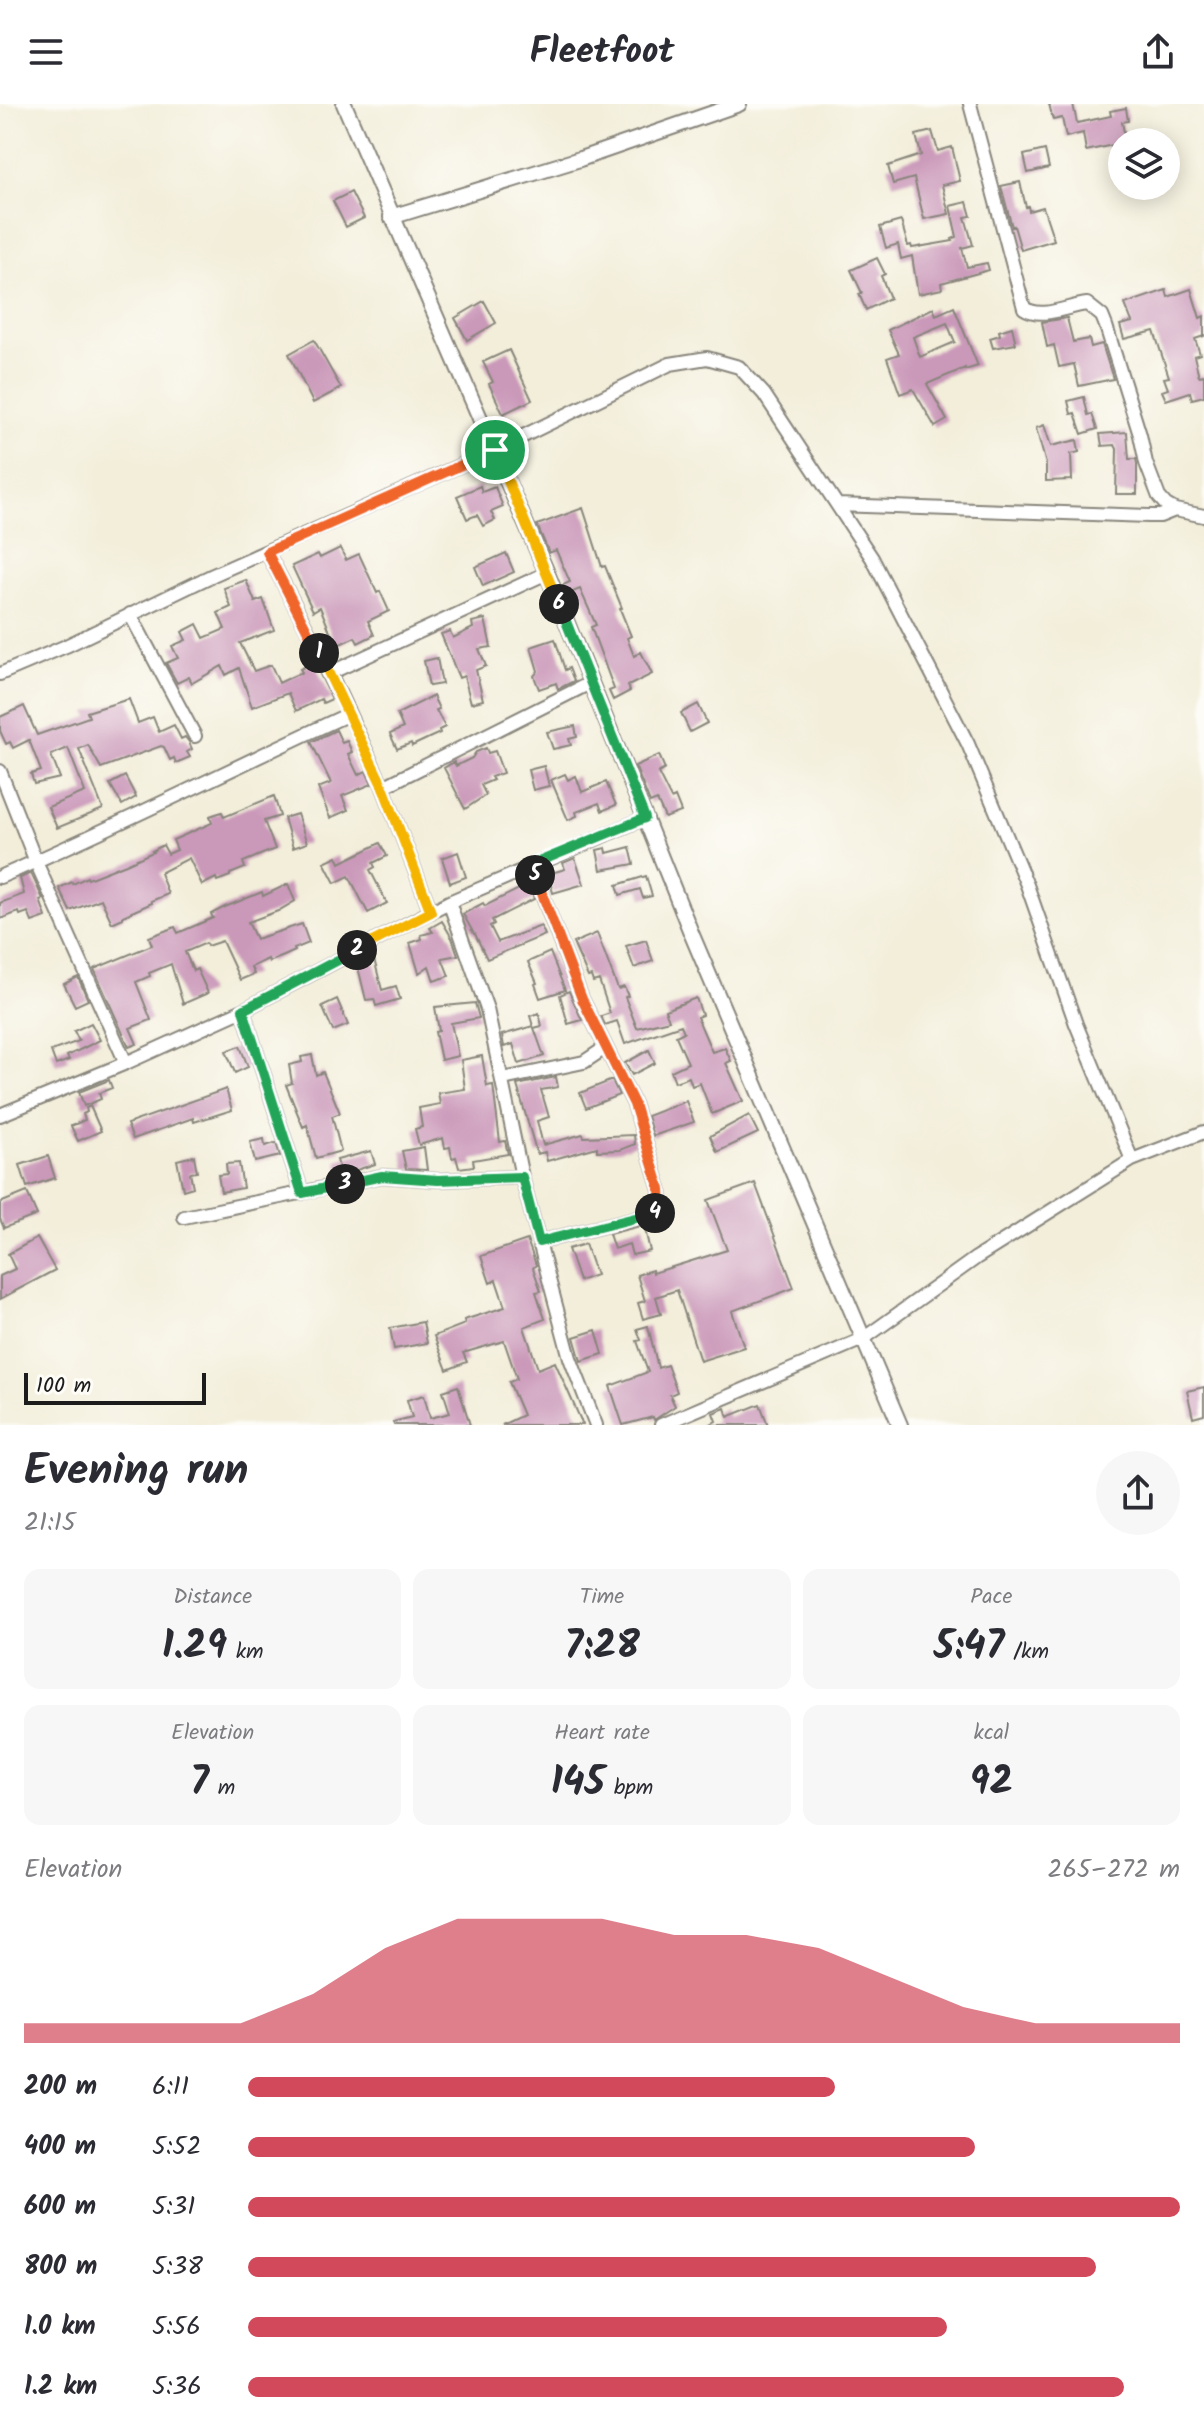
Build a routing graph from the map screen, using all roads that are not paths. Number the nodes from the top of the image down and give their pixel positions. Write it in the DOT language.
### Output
graph roads {
  1 [pos="344,104"];
  2 [pos="739,104"];
  3 [pos="970,104"];
  4 [pos="718,107"];
  5 [pos="391,217"];
  6 [pos="495,450"];
  7 [pos="837,505"];
  8 [pos="1175,510"];
  9 [pos="1204,516"];
  10 [pos="267,552"];
  11 [pos="547,573"];
  12 [pos="130,614"];
  13 [pos="330,673"];
  14 [pos="0,674"];
  15 [pos="590,683"];
  16 [pos="349,714"];
  17 [pos="195,736"];
  18 [pos="0,771"];
  19 [pos="383,787"];
  20 [pos="645,818"];
  21 [pos="36,862"];
  22 [pos="531,865"];
  23 [pos="0,877"];
  24 [pos="449,902"];
  25 [pos="431,912"];
  26 [pos="243,1010"];
  27 [pos="605,1048"];
  28 [pos="126,1063"];
  29 [pos="503,1079"];
  30 [pos="0,1115"];
  31 [pos="1204,1132"];
  32 [pos="1132,1160"];
  33 [pos="522,1177"];
  34 [pos="302,1193"];
  35 [pos="184,1217"];
  36 [pos="539,1242"];
  37 [pos="863,1339"];
  38 [pos="596,1425"];
  39 [pos="661,1425"];
  40 [pos="900,1425"];
  1 -- 5 [label="street"];
  2 -- 4 [label="street"];
  3 -- 8 [label="street"];
  4 -- 5 [label="street"];
  5 -- 6 [label="street"];
  6 -- 7 [label="street"];
  6 -- 10 [label="street"];
  6 -- 11 [label="street"];
  7 -- 8 [label="street"];
  7 -- 32 [label="street"];
  8 -- 9 [label="street"];
  10 -- 12 [label="street"];
  10 -- 13 [label="street"];
  11 -- 13 [label="street"];
  11 -- 15 [label="street"];
  12 -- 14 [label="street"];
  12 -- 17 [label="street"];
  13 -- 16 [label="street"];
  15 -- 19 [label="street"];
  15 -- 20 [label="street"];
  16 -- 19 [label="street"];
  16 -- 21 [label="street"];
  18 -- 21 [label="street"];
  19 -- 25 [label="street"];
  20 -- 22 [label="street"];
  20 -- 37 [label="street"];
  21 -- 23 [label="street"];
  21 -- 28 [label="street"];
  22 -- 24 [label="street"];
  22 -- 27 [label="street"];
  24 -- 25 [label="street"];
  24 -- 29 [label="street"];
  25 -- 26 [label="street"];
  26 -- 28 [label="street"];
  26 -- 34 [label="street"];
  27 -- 29 [label="street"];
  27 -- 36 [label="street"];
  28 -- 30 [label="street"];
  29 -- 33 [label="street"];
  31 -- 32 [label="street"];
  32 -- 37 [label="street"];
  33 -- 34 [label="street"];
  33 -- 36 [label="street"];
  34 -- 35 [label="street"];
  36 -- 38 [label="street"];
  37 -- 39 [label="street"];
  37 -- 40 [label="street"];
}
